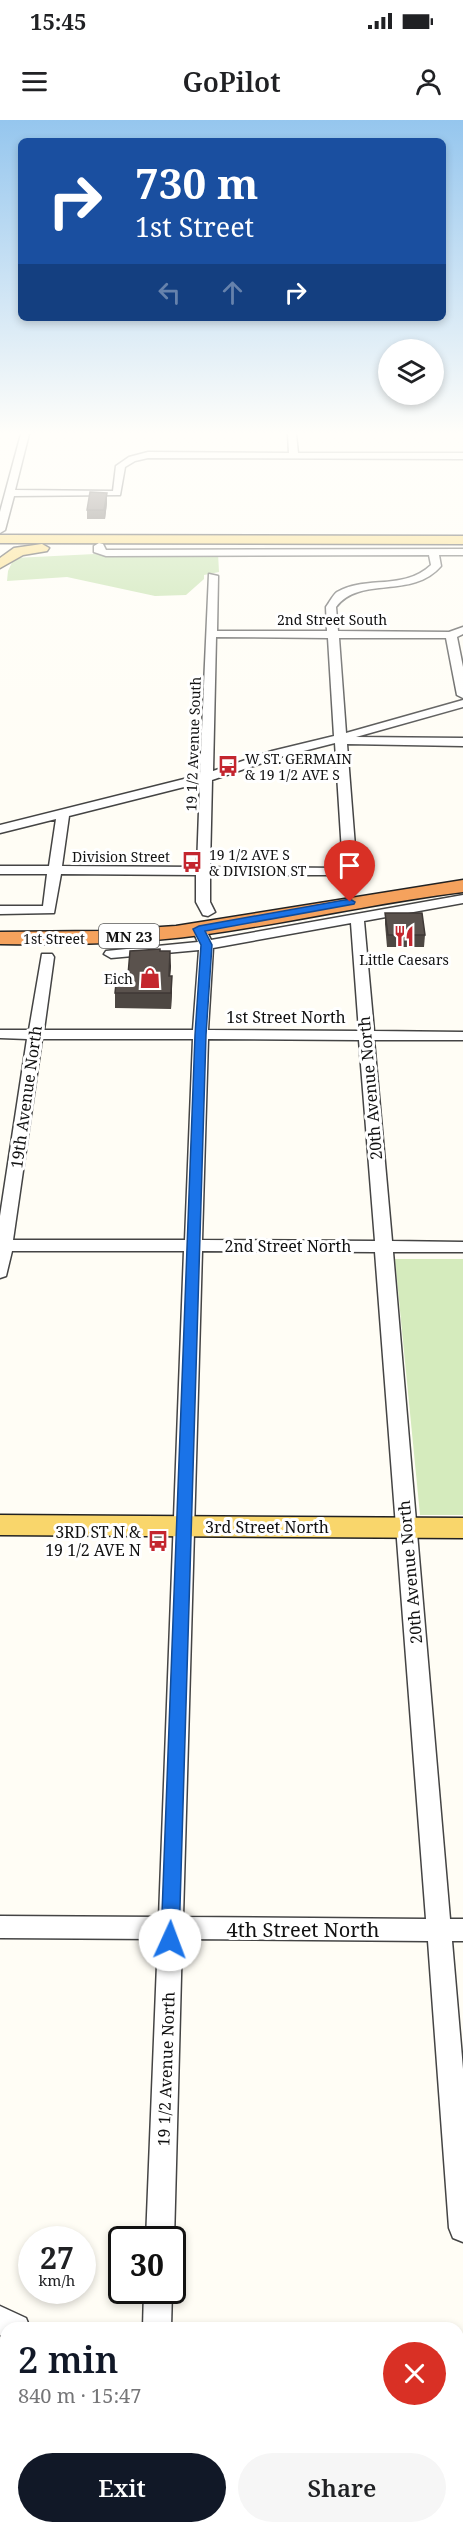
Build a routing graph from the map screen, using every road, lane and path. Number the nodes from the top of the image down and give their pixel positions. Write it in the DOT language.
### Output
graph roads {
  1 [pos="99,546"];
  2 [pos="0,547"];
  3 [pos="33,547"];
  4 [pos="71,547"];
  5 [pos="434,552"];
  6 [pos="463,552"];
  7 [pos="0,564"];
  8 [pos="213,576"];
  9 [pos="463,630"];
  10 [pos="212,634"];
  11 [pos="331,634"];
  12 [pos="451,635"];
  13 [pos="462,690"];
  14 [pos="463,703"];
  15 [pos="341,738"];
  16 [pos="463,742"];
  17 [pos="208,777"];
  18 [pos="63,812"];
  19 [pos="0,829"];
  20 [pos="0,870"];
  21 [pos="55,870"];
  22 [pos="203,871"];
  23 [pos="463,874"];
  24 [pos="463,886"];
  25 [pos="463,899"];
  26 [pos="0,910"];
  27 [pos="357,917"];
  28 [pos="0,927"];
  29 [pos="204,929"];
  30 [pos="0,938"];
  31 [pos="111,954"];
  32 [pos="47,957"];
  33 [pos="0,1034"];
  34 [pos="35,1034"];
  35 [pos="200,1035"];
  36 [pos="366,1036"];
  37 [pos="463,1036"];
  38 [pos="4,1245"];
  39 [pos="193,1245"];
  40 [pos="383,1246"];
  41 [pos="463,1247"];
  42 [pos="0,1272"];
  43 [pos="0,1525"];
  44 [pos="184,1526"];
  45 [pos="406,1527"];
  46 [pos="463,1528"];
  47 [pos="0,1927"];
  48 [pos="171,1928"];
  49 [pos="439,1929"];
  50 [pos="463,1930"];
  51 [pos="160,2226"];
  52 [pos="463,2228"];
  53 [pos="158,2304"];
  54 [pos="157,2322"];
  1 -- 5 [label="street"];
  2 -- 3 [label="main road"];
  4 -- 7 [label="main road"];
  5 -- 6 [label="street"];
  5 -- 11 [label="street"];
  8 -- 10 [label="street, 19 1/2 Avenue South"];
  9 -- 12 [label="street"];
  10 -- 11 [label="street, 2nd Street South"];
  10 -- 17 [label="street, 19 1/2 Avenue South"];
  11 -- 12 [label="street, 2nd Street South"];
  11 -- 15 [label="street"];
  12 -- 13 [label="street"];
  14 -- 15 [label="street"];
  15 -- 16 [label="street"];
  15 -- 17 [label="street"];
  15 -- 22 [label="street, Division Street"];
  17 -- 18 [label="street"];
  17 -- 22 [label="street, 19 1/2 Avenue South"];
  18 -- 19 [label="street"];
  18 -- 21 [label="street"];
  20 -- 21 [label="street, Division Street"];
  21 -- 22 [label="street, Division Street"];
  21 -- 26 [label="street"];
  22 -- 29 [label="street, 19 1/2 Avenue South"];
  23 -- 29 [label="highway, 1st Street / MN 23"];
  24 -- 29 [label="highway, 1st Street / MN 23"];
  25 -- 27 [label="street"];
  27 -- 29 [label="street"];
  27 -- 36 [label="street, 20th Avenue North"];
  28 -- 29 [label="highway, 1st Street / MN 23"];
  29 -- 30 [label="highway, 1st Street / MN 23"];
  29 -- 31 [label="street"];
  29 -- 35 [label="street, 19 1/2 Avenue North"];
  32 -- 34 [label="street, 19th Avenue North"];
  33 -- 34 [label="street, 1st Street North"];
  34 -- 35 [label="street, 1st Street North"];
  34 -- 38 [label="street, 19th Avenue North"];
  35 -- 36 [label="street, 1st Street North"];
  35 -- 39 [label="street, 19 1/2 Avenue North"];
  36 -- 37 [label="street, 1st Street North"];
  36 -- 40 [label="street, 20th Avenue North"];
  38 -- 39 [label="street, 2nd Street North"];
  38 -- 42 [label="street, 19th Avenue North"];
  39 -- 40 [label="street, 2nd Street North"];
  39 -- 44 [label="street, 19 1/2 Avenue North"];
  40 -- 41 [label="street, 2nd Street North"];
  40 -- 45 [label="street, 20th Avenue North"];
  43 -- 44 [label="main road, 3rd Street North"];
  44 -- 45 [label="main road, 3rd Street North"];
  44 -- 48 [label="street, 19 1/2 Avenue North"];
  45 -- 46 [label="main road, 3rd Street North"];
  45 -- 49 [label="street, 20th Avenue North"];
  47 -- 48 [label="street, 4th Street North"];
  48 -- 49 [label="street, 4th Street North"];
  48 -- 51 [label="street, 19 1/2 Avenue North"];
  49 -- 50 [label="street, 4th Street North"];
  49 -- 52 [label="street, 20th Avenue North"];
  53 -- 54 [label="street"];
}
